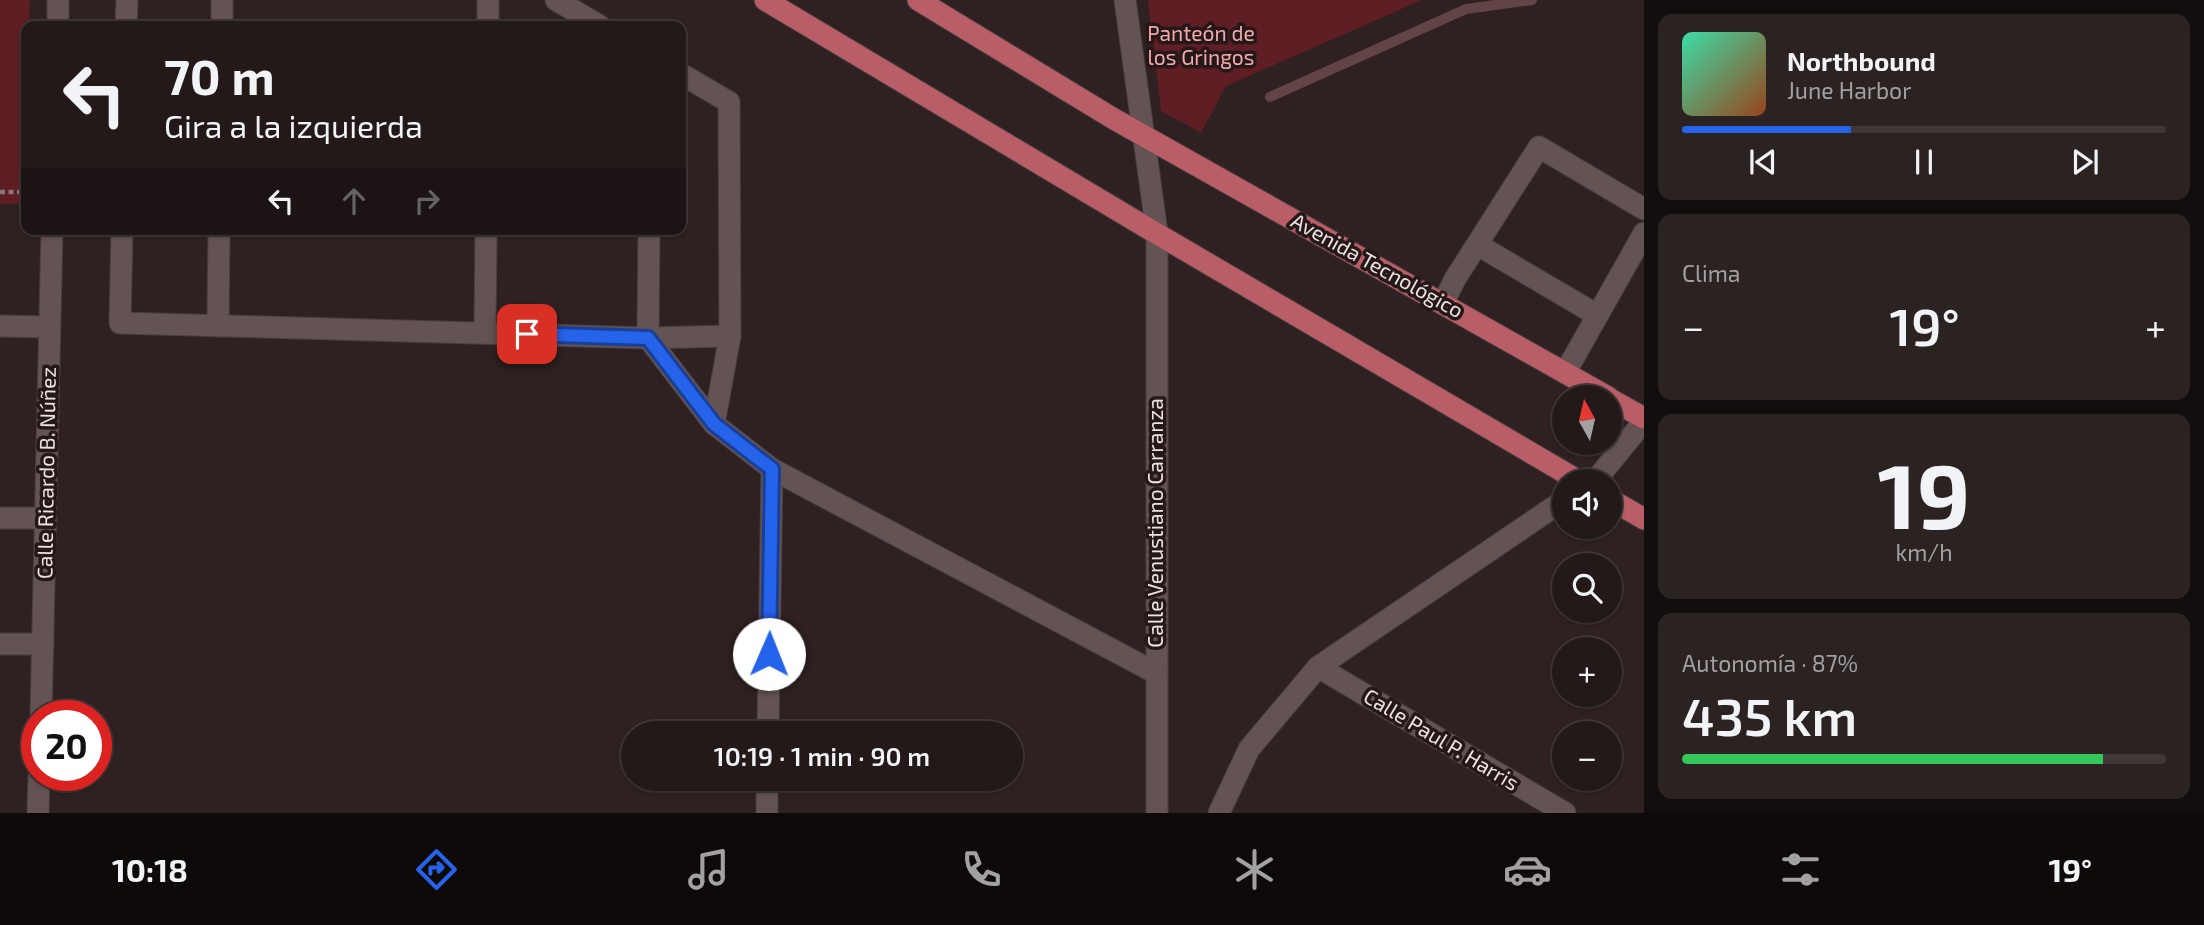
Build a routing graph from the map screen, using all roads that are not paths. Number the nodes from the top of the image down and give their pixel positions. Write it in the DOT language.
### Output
graph roads {
  1 [pos="58,0"];
  2 [pos="127,0"];
  3 [pos="222,0"];
  4 [pos="488,0"];
  5 [pos="556,0"];
  6 [pos="765,0"];
  7 [pos="918,0"];
  8 [pos="1125,0"];
  9 [pos="58,21"];
  10 [pos="126,21"];
  11 [pos="222,21"];
  12 [pos="488,21"];
  13 [pos="592,21"];
  14 [pos="686,77"];
  15 [pos="1145,137"];
  16 [pos="1644,209"];
  17 [pos="1155,233"];
  18 [pos="1644,233"];
  19 [pos="52,235"];
  20 [pos="122,235"];
  21 [pos="219,235"];
  22 [pos="486,235"];
  23 [pos="649,235"];
  24 [pos="1478,245"];
  25 [pos="1443,303"];
  26 [pos="1597,315"];
  27 [pos="0,326"];
  28 [pos="218,326"];
  29 [pos="49,327"];
  30 [pos="485,333"];
  31 [pos="730,336"];
  32 [pos="648,338"];
  33 [pos="1564,373"];
  34 [pos="1586,385"];
  35 [pos="1622,406"];
  36 [pos="1644,419"];
  37 [pos="714,424"];
  38 [pos="772,469"];
  39 [pos="1558,469"];
  40 [pos="1604,469"];
  41 [pos="1622,506"];
  42 [pos="1552,508"];
  43 [pos="0,518"];
  44 [pos="46,518"];
  45 [pos="1644,519"];
  46 [pos="0,644"];
  47 [pos="43,644"];
  48 [pos="1318,667"];
  49 [pos="1156,673"];
  50 [pos="41,700"];
  51 [pos="768,721"];
  52 [pos="39,791"];
  53 [pos="767,791"];
  54 [pos="38,813"];
  55 [pos="767,813"];
  56 [pos="1157,813"];
  57 [pos="1219,813"];
  58 [pos="1565,813"];
  1 -- 9 [label="street"];
  2 -- 10 [label="street"];
  3 -- 11 [label="street"];
  4 -- 12 [label="street"];
  5 -- 13 [label="street"];
  6 -- 17 [label="main road"];
  7 -- 15 [label="main road, Avenida Tecnológico"];
  8 -- 15 [label="street"];
  14 -- 31 [label="street"];
  15 -- 17 [label="street, Calle Venustiano Carranza"];
  15 -- 25 [label="main road, Avenida Tecnológico"];
  16 -- 24 [label="street"];
  17 -- 39 [label="main road"];
  17 -- 49 [label="street, Calle Venustiano Carranza"];
  18 -- 26 [label="street"];
  19 -- 29 [label="street, Calle Ricardo B. Núñez"];
  20 -- 28 [label="street"];
  21 -- 28 [label="street"];
  22 -- 30 [label="street"];
  23 -- 32 [label="street"];
  24 -- 25 [label="street"];
  24 -- 26 [label="street"];
  25 -- 33 [label="main road, Avenida Tecnológico"];
  26 -- 33 [label="street"];
  27 -- 29 [label="street"];
  28 -- 30 [label="street"];
  29 -- 44 [label="street, Calle Ricardo B. Núñez"];
  30 -- 32 [label="street"];
  31 -- 32 [label="street"];
  31 -- 37 [label="street"];
  32 -- 37 [label="street"];
  33 -- 34 [label="main road, Avenida Tecnológico"];
  35 -- 36 [label="main road, Avenida Tecnológico"];
  36 -- 40 [label="street"];
  37 -- 38 [label="street"];
  38 -- 49 [label="street"];
  38 -- 51 [label="street"];
  41 -- 45 [label="main road"];
  42 -- 48 [label="street"];
  43 -- 44 [label="street"];
  44 -- 47 [label="street, Calle Ricardo B. Núñez"];
  46 -- 47 [label="street"];
  47 -- 50 [label="street, Calle Ricardo B. Núñez"];
  48 -- 57 [label="street"];
  48 -- 58 [label="street, Calle Paul P. Harris"];
  49 -- 56 [label="street, Calle Venustiano Carranza"];
  52 -- 54 [label="street"];
  53 -- 55 [label="street"];
}
